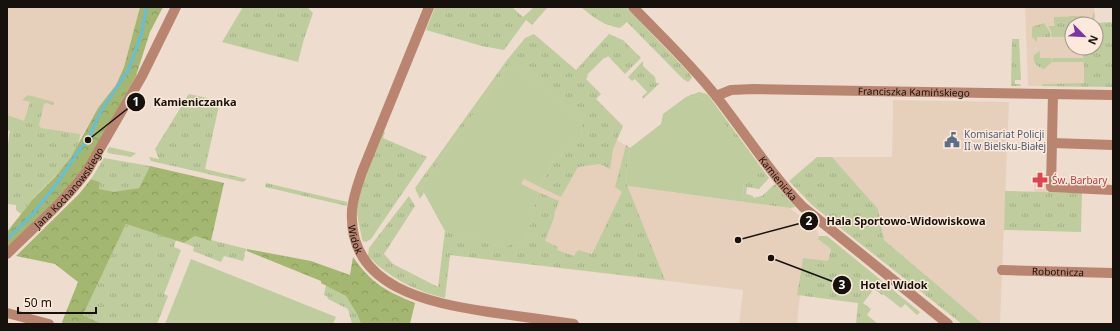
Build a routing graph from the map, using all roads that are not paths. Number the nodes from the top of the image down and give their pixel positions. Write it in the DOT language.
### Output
graph roads {
  1 [pos="176,7"];
  2 [pos="429,7"];
  3 [pos="633,7"];
  4 [pos="1053,94"];
  5 [pos="1113,95"];
  6 [pos="716,96"];
  7 [pos="1052,143"];
  8 [pos="1113,145"];
  9 [pos="1113,190"];
  10 [pos="7,254"];
  11 [pos="1002,270"];
  12 [pos="1113,273"];
  13 [pos="7,313"];
  14 [pos="49,324"];
  15 [pos="574,324"];
  16 [pos="948,324"];
  1 -- 10 [label="street, Jana Kochanowskiego"];
  2 -- 15 [label="street, Widok"];
  3 -- 6 [label="street, Kamienicka"];
  4 -- 5 [label="street, Franciszka Kamińskiego"];
  4 -- 6 [label="street, Franciszka Kamińskiego"];
  4 -- 7 [label="street"];
  6 -- 16 [label="street, Kamienicka"];
  7 -- 8 [label="street"];
  7 -- 9 [label="street"];
  11 -- 12 [label="street, Robotnicza"];
  13 -- 14 [label="street"];
}
